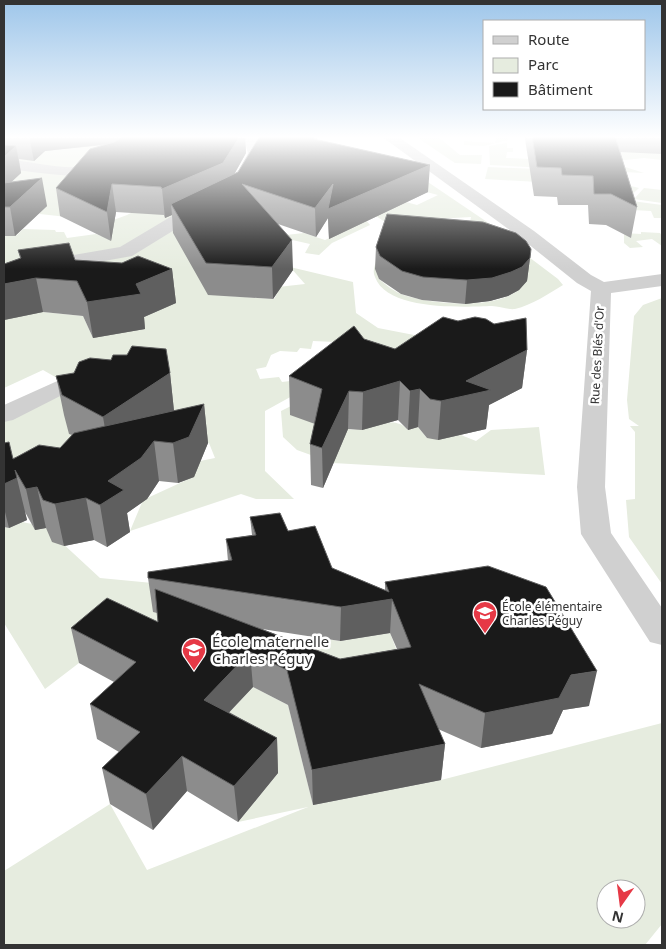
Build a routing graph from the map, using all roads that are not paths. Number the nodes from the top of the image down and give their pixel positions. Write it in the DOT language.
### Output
graph roads {
  1 [pos="239,180"];
  2 [pos="451,180"];
  3 [pos="4,273"];
  4 [pos="662,280"];
  5 [pos="601,288"];
  6 [pos="64,385"];
  7 [pos="4,415"];
  8 [pos="662,633"];
  1 -- 3 [label="street"];
  2 -- 5 [label="street, Rue des Blés d'Or"];
  4 -- 5 [label="street"];
  5 -- 8 [label="street, Rue des Blés d'Or"];
  6 -- 7 [label="street"];
}
